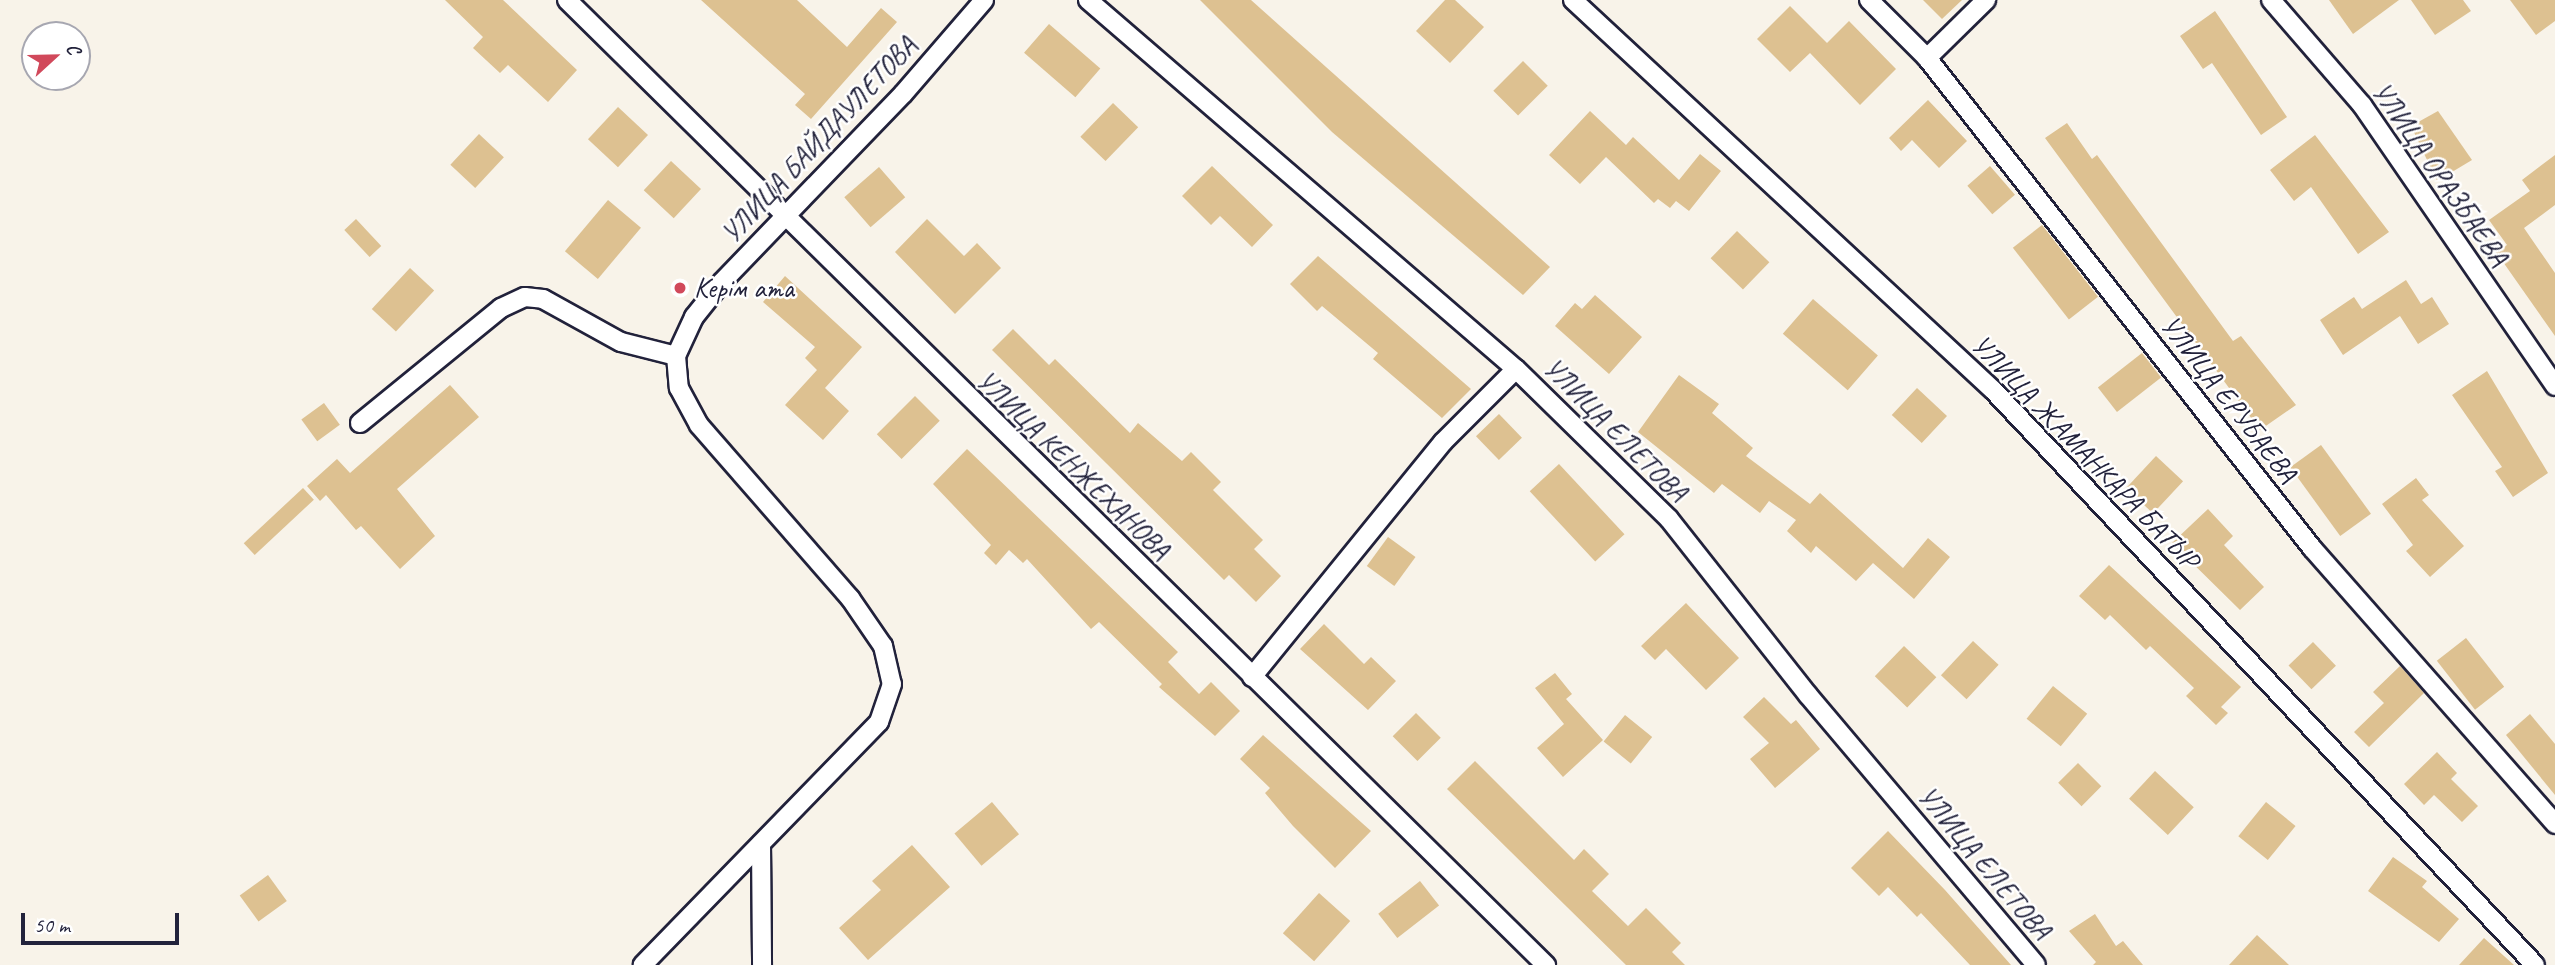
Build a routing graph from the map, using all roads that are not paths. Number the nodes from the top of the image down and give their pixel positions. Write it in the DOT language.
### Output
graph roads {
  1 [pos="567,0"];
  2 [pos="984,0"];
  3 [pos="1087,0"];
  4 [pos="1573,0"];
  5 [pos="1869,0"];
  6 [pos="1986,0"];
  7 [pos="2272,0"];
  8 [pos="1927,58"];
  9 [pos="782,217"];
  10 [pos="676,356"];
  11 [pos="1516,369"];
  12 [pos="2555,386"];
  13 [pos="360,423"];
  14 [pos="1252,677"];
  15 [pos="2555,824"];
  16 [pos="761,844"];
  17 [pos="643,965"];
  18 [pos="762,965"];
  19 [pos="1546,965"];
  20 [pos="2036,965"];
  21 [pos="2535,965"];
  1 -- 9 [label="street, УЛИЦА КЕНЖЕХАНОВА"];
  2 -- 9 [label="street, УЛИЦА БАЙДАУЛЕТОВА"];
  3 -- 11 [label="street, УЛИЦА ЕЛЕТОВА"];
  4 -- 21 [label="street, УЛИЦА ЖАМАНКАРА БАТЫР"];
  5 -- 8 [label="street, УЛИЦА ЕРУБАЕВА"];
  6 -- 8 [label="street"];
  7 -- 12 [label="street, УЛИЦА ОРАЗБАЕВА"];
  8 -- 15 [label="street, УЛИЦА ЕРУБАЕВА"];
  9 -- 10 [label="street, УЛИЦА БАЙДАУЛЕТОВА"];
  9 -- 14 [label="street, УЛИЦА КЕНЖЕХАНОВА"];
  10 -- 13 [label="street"];
  10 -- 16 [label="street"];
  11 -- 14 [label="street"];
  11 -- 20 [label="street, УЛИЦА ЕЛЕТОВА"];
  14 -- 19 [label="street, УЛИЦА КЕНЖЕХАНОВА"];
  16 -- 17 [label="street"];
  16 -- 18 [label="street"];
}
